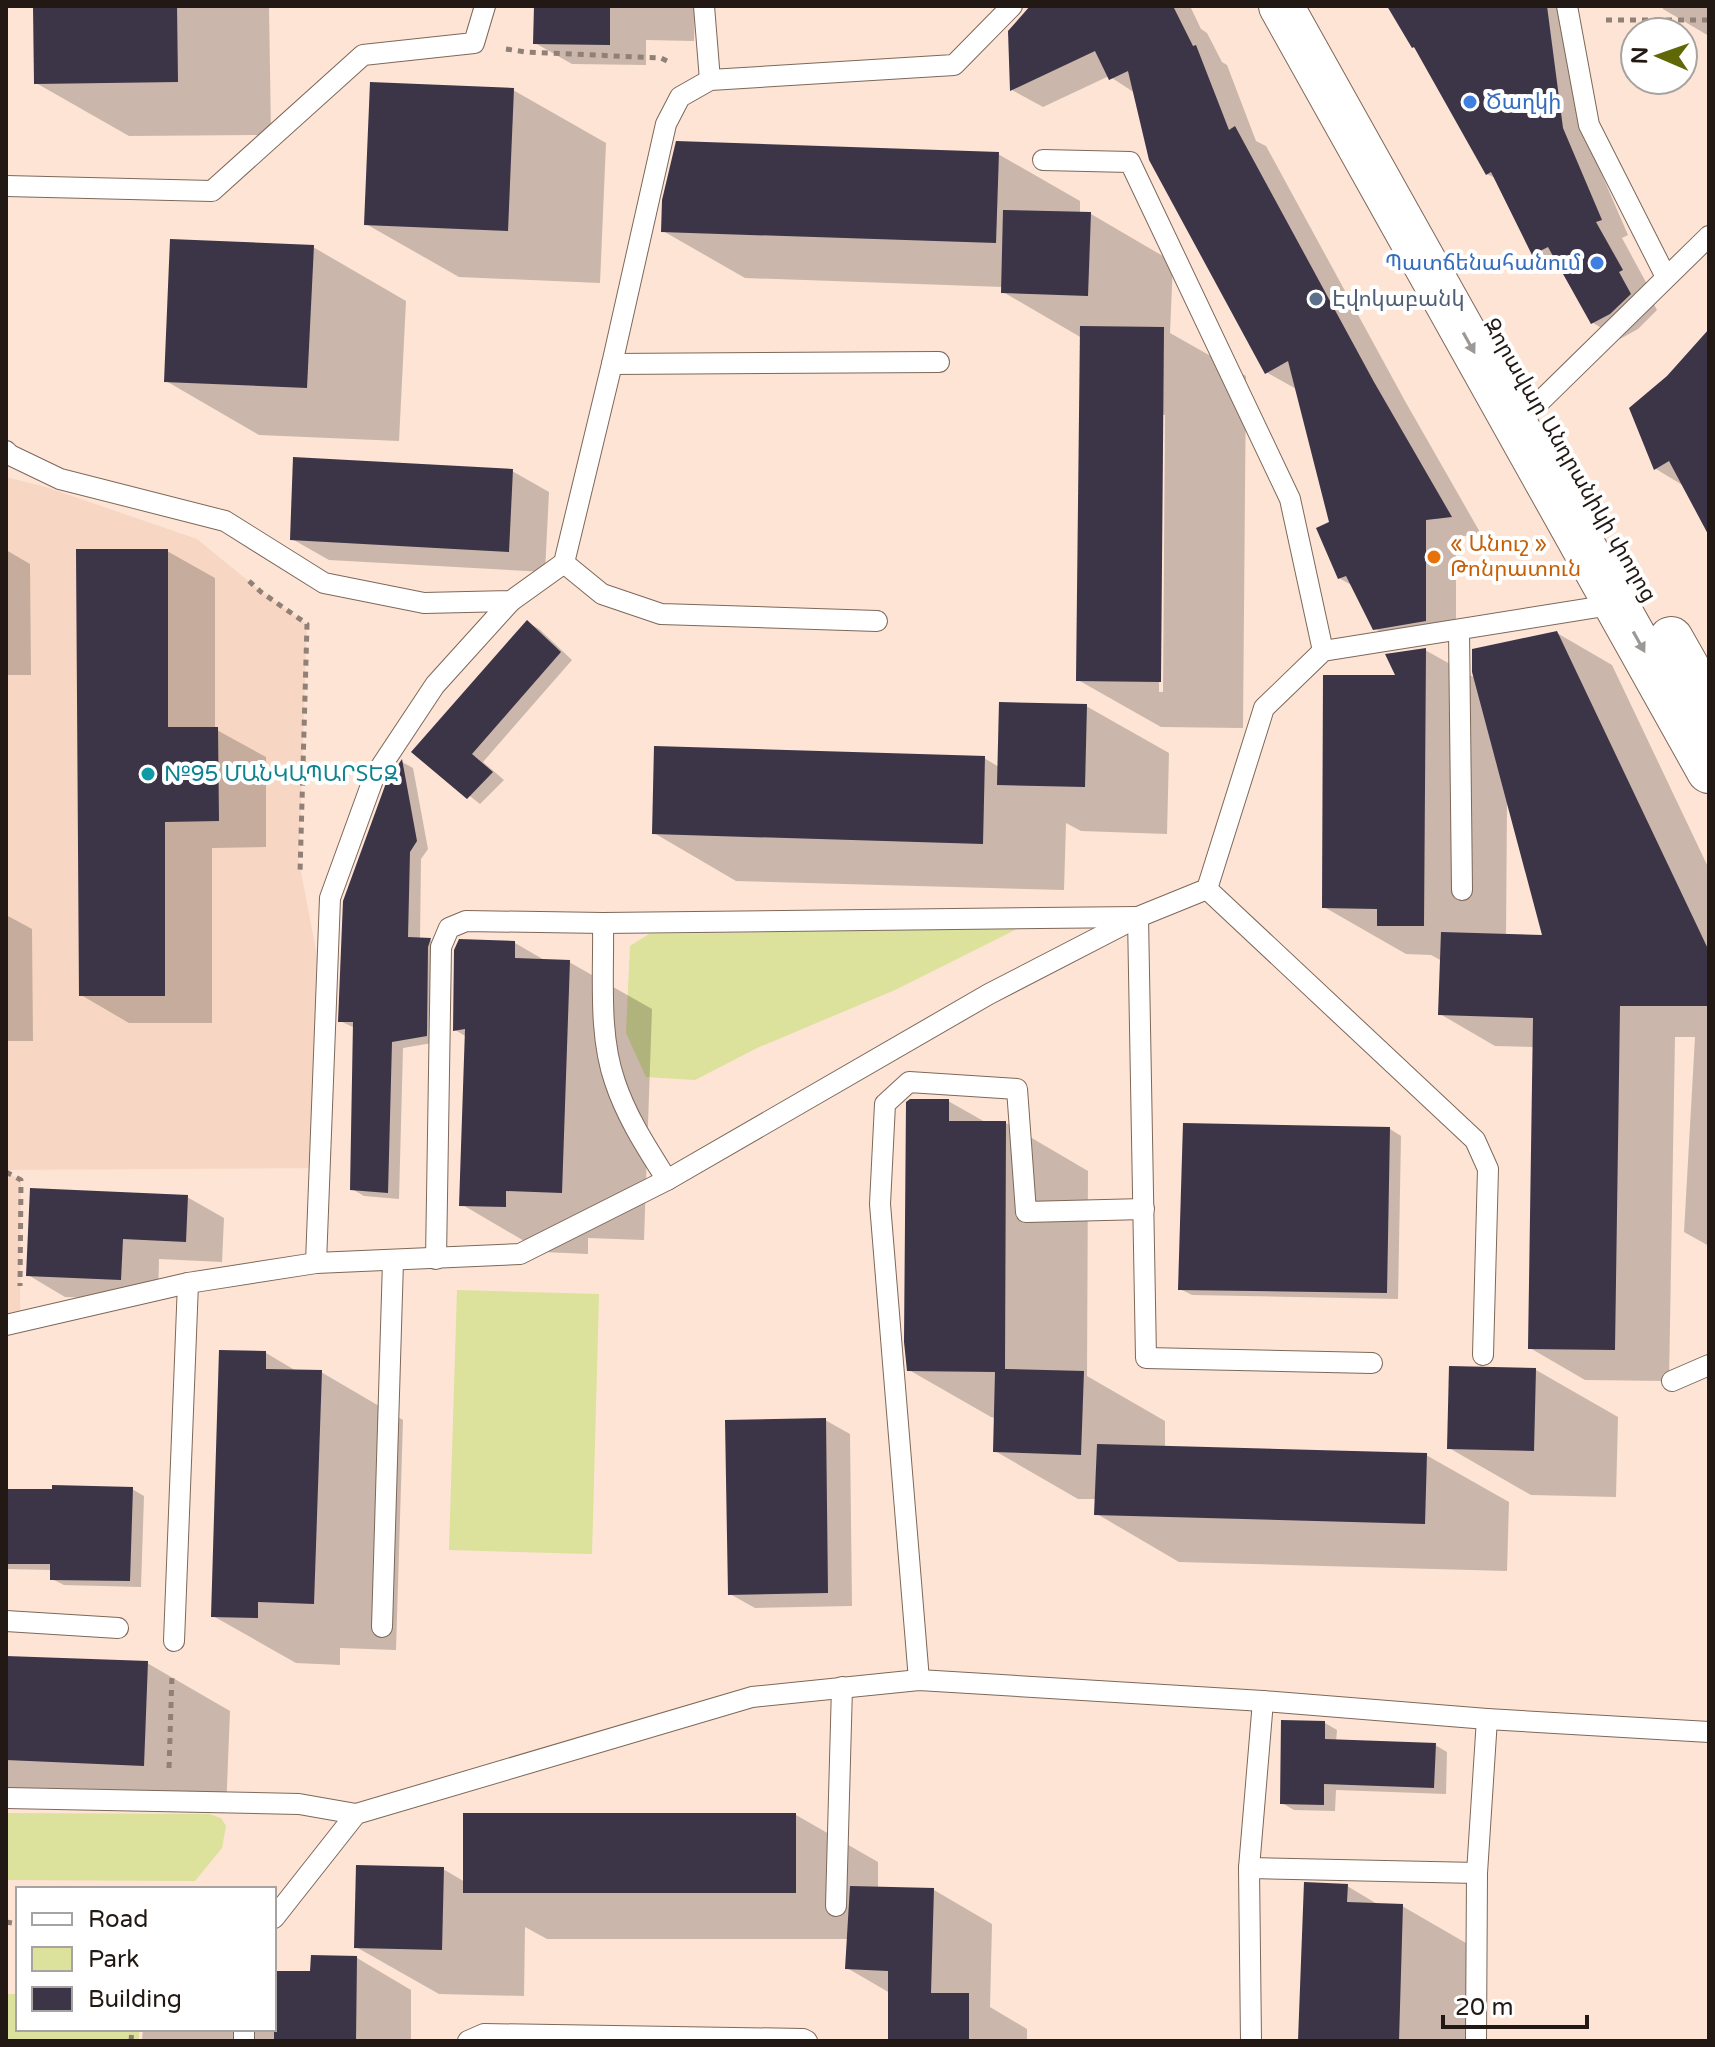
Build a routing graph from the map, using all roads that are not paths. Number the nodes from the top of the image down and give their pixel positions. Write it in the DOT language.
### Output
graph roads {
  1 [pos="485,6"];
  2 [pos="704,6"];
  3 [pos="1012,6"];
  4 [pos="1281,6"];
  5 [pos="1310,6"];
  6 [pos="1568,13"];
  7 [pos="710,80"];
  8 [pos="1043,160"];
  9 [pos="6,186"];
  10 [pos="1709,236"];
  11 [pos="1666,277"];
  12 [pos="939,362"];
  13 [pos="612,364"];
  14 [pos="1526,414"];
  15 [pos="6,451"];
  16 [pos="564,563"];
  17 [pos="511,601"];
  18 [pos="1617,604"];
  19 [pos="877,621"];
  20 [pos="1459,631"];
  21 [pos="1323,651"];
  22 [pos="1709,706"];
  23 [pos="1709,771"];
  24 [pos="1207,889"];
  25 [pos="1462,890"];
  26 [pos="1138,917"];
  27 [pos="603,923"];
  28 [pos="667,1180"];
  29 [pos="1144,1209"];
  30 [pos="436,1259"];
  31 [pos="393,1261"];
  32 [pos="316,1263"];
  33 [pos="188,1283"];
  34 [pos="13,1323"];
  35 [pos="1483,1355"];
  36 [pos="1372,1363"];
  37 [pos="1709,1365"];
  38 [pos="1672,1381"];
  39 [pos="6,1621"];
  40 [pos="382,1627"];
  41 [pos="118,1628"];
  42 [pos="174,1641"];
  43 [pos="919,1680"];
  44 [pos="842,1687"];
  45 [pos="1263,1701"];
  46 [pos="1487,1719"];
  47 [pos="1709,1732"];
  48 [pos="6,1798"];
  49 [pos="356,1814"];
  50 [pos="1249,1868"];
  51 [pos="1477,1873"];
  52 [pos="836,1906"];
  53 [pos="276,1915"];
  54 [pos="468,2041"];
  55 [pos="807,2041"];
  56 [pos="1251,2041"];
  57 [pos="1476,2041"];
  1 -- 9 [label="lane"];
  2 -- 7 [label="lane"];
  3 -- 7 [label="lane"];
  4 -- 14 [label="main road, Զորավար Անդրանիկի փողոց, one-way"];
  5 -- 14 [label="main road, Զորավար Անդրանիկի փողոց"];
  6 -- 11 [label="lane"];
  7 -- 13 [label="lane"];
  8 -- 21 [label="lane"];
  10 -- 11 [label="lane"];
  11 -- 14 [label="lane"];
  12 -- 13 [label="lane"];
  13 -- 16 [label="lane"];
  14 -- 18 [label="main road, Զորավար Անդրանիկի փողոց"];
  14 -- 22 [label="main road, Զորավար Անդրանիկի փողոց"];
  15 -- 17 [label="lane"];
  16 -- 17 [label="lane"];
  16 -- 19 [label="lane"];
  17 -- 32 [label="lane"];
  18 -- 20 [label="lane"];
  18 -- 23 [label="main road, Զորավար Անդրանիկի փողոց, one-way"];
  20 -- 21 [label="lane"];
  20 -- 25 [label="lane"];
  21 -- 24 [label="lane"];
  24 -- 26 [label="lane"];
  24 -- 35 [label="lane"];
  26 -- 27 [label="lane"];
  26 -- 28 [label="lane"];
  26 -- 29 [label="lane"];
  27 -- 28 [label="lane"];
  27 -- 30 [label="lane"];
  28 -- 30 [label="lane"];
  29 -- 36 [label="lane"];
  29 -- 43 [label="lane"];
  30 -- 31 [label="lane"];
  31 -- 32 [label="lane"];
  31 -- 40 [label="lane"];
  32 -- 33 [label="lane"];
  33 -- 34 [label="lane"];
  33 -- 42 [label="lane"];
  37 -- 38 [label="lane"];
  39 -- 41 [label="lane"];
  43 -- 44 [label="lane"];
  43 -- 45 [label="lane"];
  44 -- 49 [label="lane"];
  44 -- 52 [label="lane"];
  45 -- 46 [label="lane"];
  45 -- 50 [label="lane"];
  46 -- 47 [label="lane"];
  46 -- 51 [label="lane"];
  48 -- 49 [label="lane"];
  49 -- 53 [label="lane"];
  50 -- 51 [label="lane"];
  50 -- 56 [label="lane"];
  51 -- 57 [label="lane"];
  54 -- 55 [label="lane"];
}
